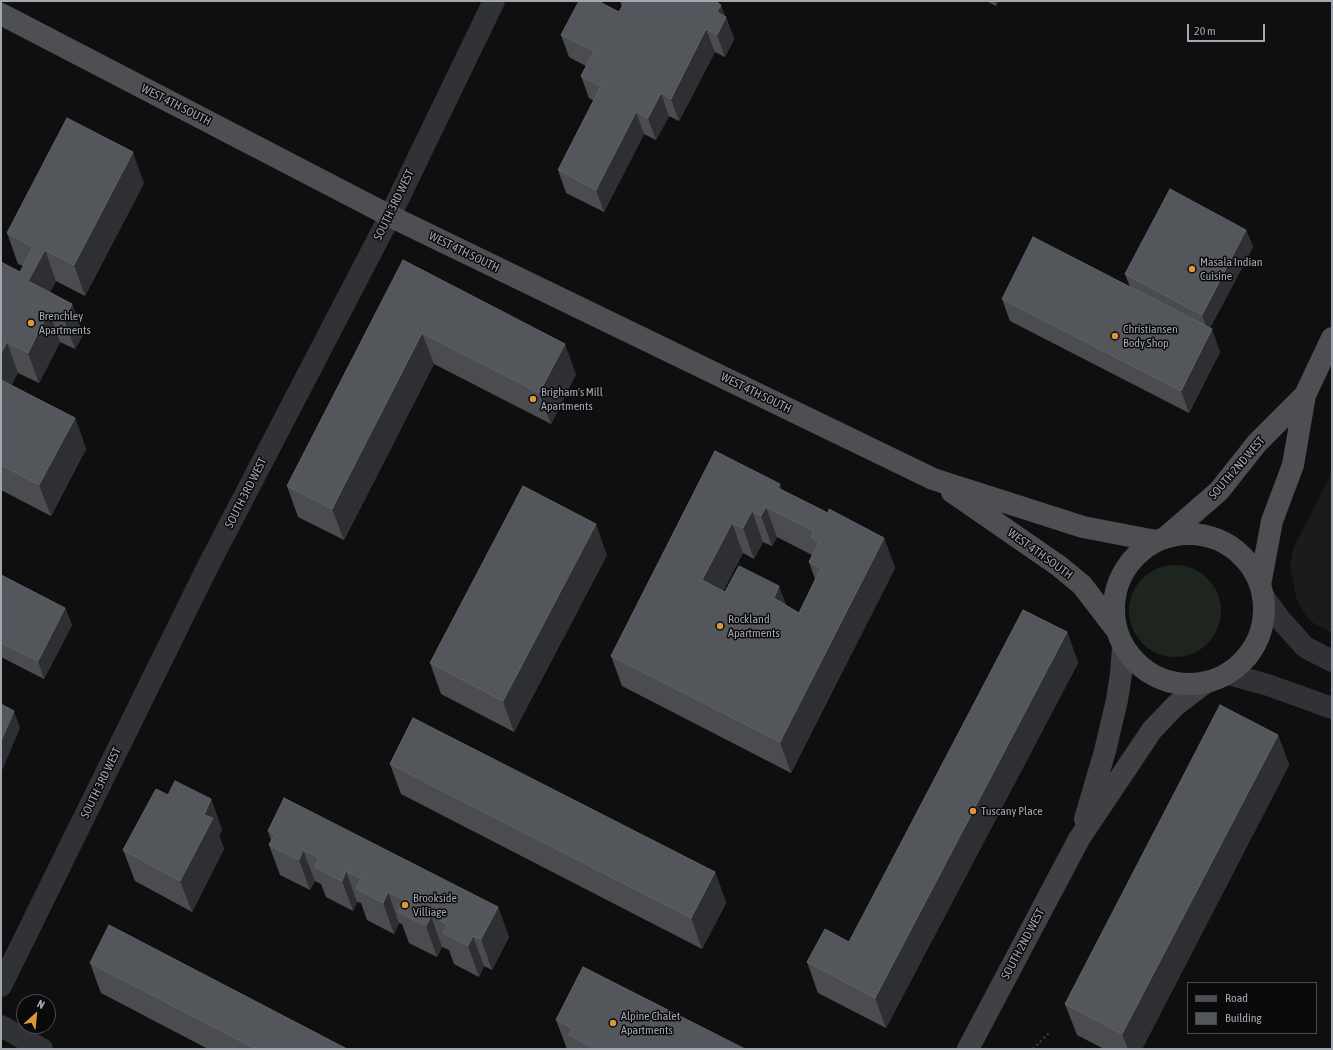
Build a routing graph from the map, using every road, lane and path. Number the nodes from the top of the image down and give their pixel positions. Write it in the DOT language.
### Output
graph roads {
  1 [pos="494,1"];
  2 [pos="1,14"];
  3 [pos="390,216"];
  4 [pos="1332,338"];
  5 [pos="1305,395"];
  6 [pos="933,479"];
  7 [pos="1161,539"];
  8 [pos="1262,591"];
  9 [pos="1119,638"];
  10 [pos="1332,661"];
  11 [pos="1228,674"];
  12 [pos="1205,683"];
  13 [pos="1332,708"];
  14 [pos="1079,839"];
  15 [pos="1,986"];
  16 [pos="1,1026"];
  17 [pos="1049,1033"];
  18 [pos="42,1049"];
  19 [pos="968,1049"];
  20 [pos="1033,1049"];
  1 -- 3 [label="street, SOUTH 3RD WEST"];
  2 -- 3 [label="main road, WEST 4TH SOUTH"];
  3 -- 6 [label="main road, WEST 4TH SOUTH"];
  3 -- 15 [label="street, SOUTH 3RD WEST"];
  4 -- 5 [label="main road, SOUTH 2ND WEST"];
  5 -- 7 [label="main road, SOUTH 2ND WEST"];
  5 -- 8 [label="main road, SOUTH 2ND WEST"];
  6 -- 7 [label="main road, WEST 4TH SOUTH"];
  6 -- 9 [label="main road, WEST 4TH SOUTH"];
  7 -- 8 [label="main road"];
  7 -- 9 [label="main road, SOUTH 2ND WEST"];
  8 -- 10 [label="street"];
  8 -- 11 [label="main road, WEST 4TH SOUTH"];
  9 -- 12 [label="main road, WEST 4TH SOUTH"];
  9 -- 14 [label="main road, SOUTH 2ND WEST"];
  11 -- 12 [label="main road, WEST 4TH SOUTH"];
  11 -- 13 [label="street"];
  12 -- 14 [label="main road, SOUTH 2ND WEST"];
  14 -- 19 [label="main road, SOUTH 2ND WEST"];
  16 -- 18 [label="street"];
  17 -- 20 [label="path"];
}
